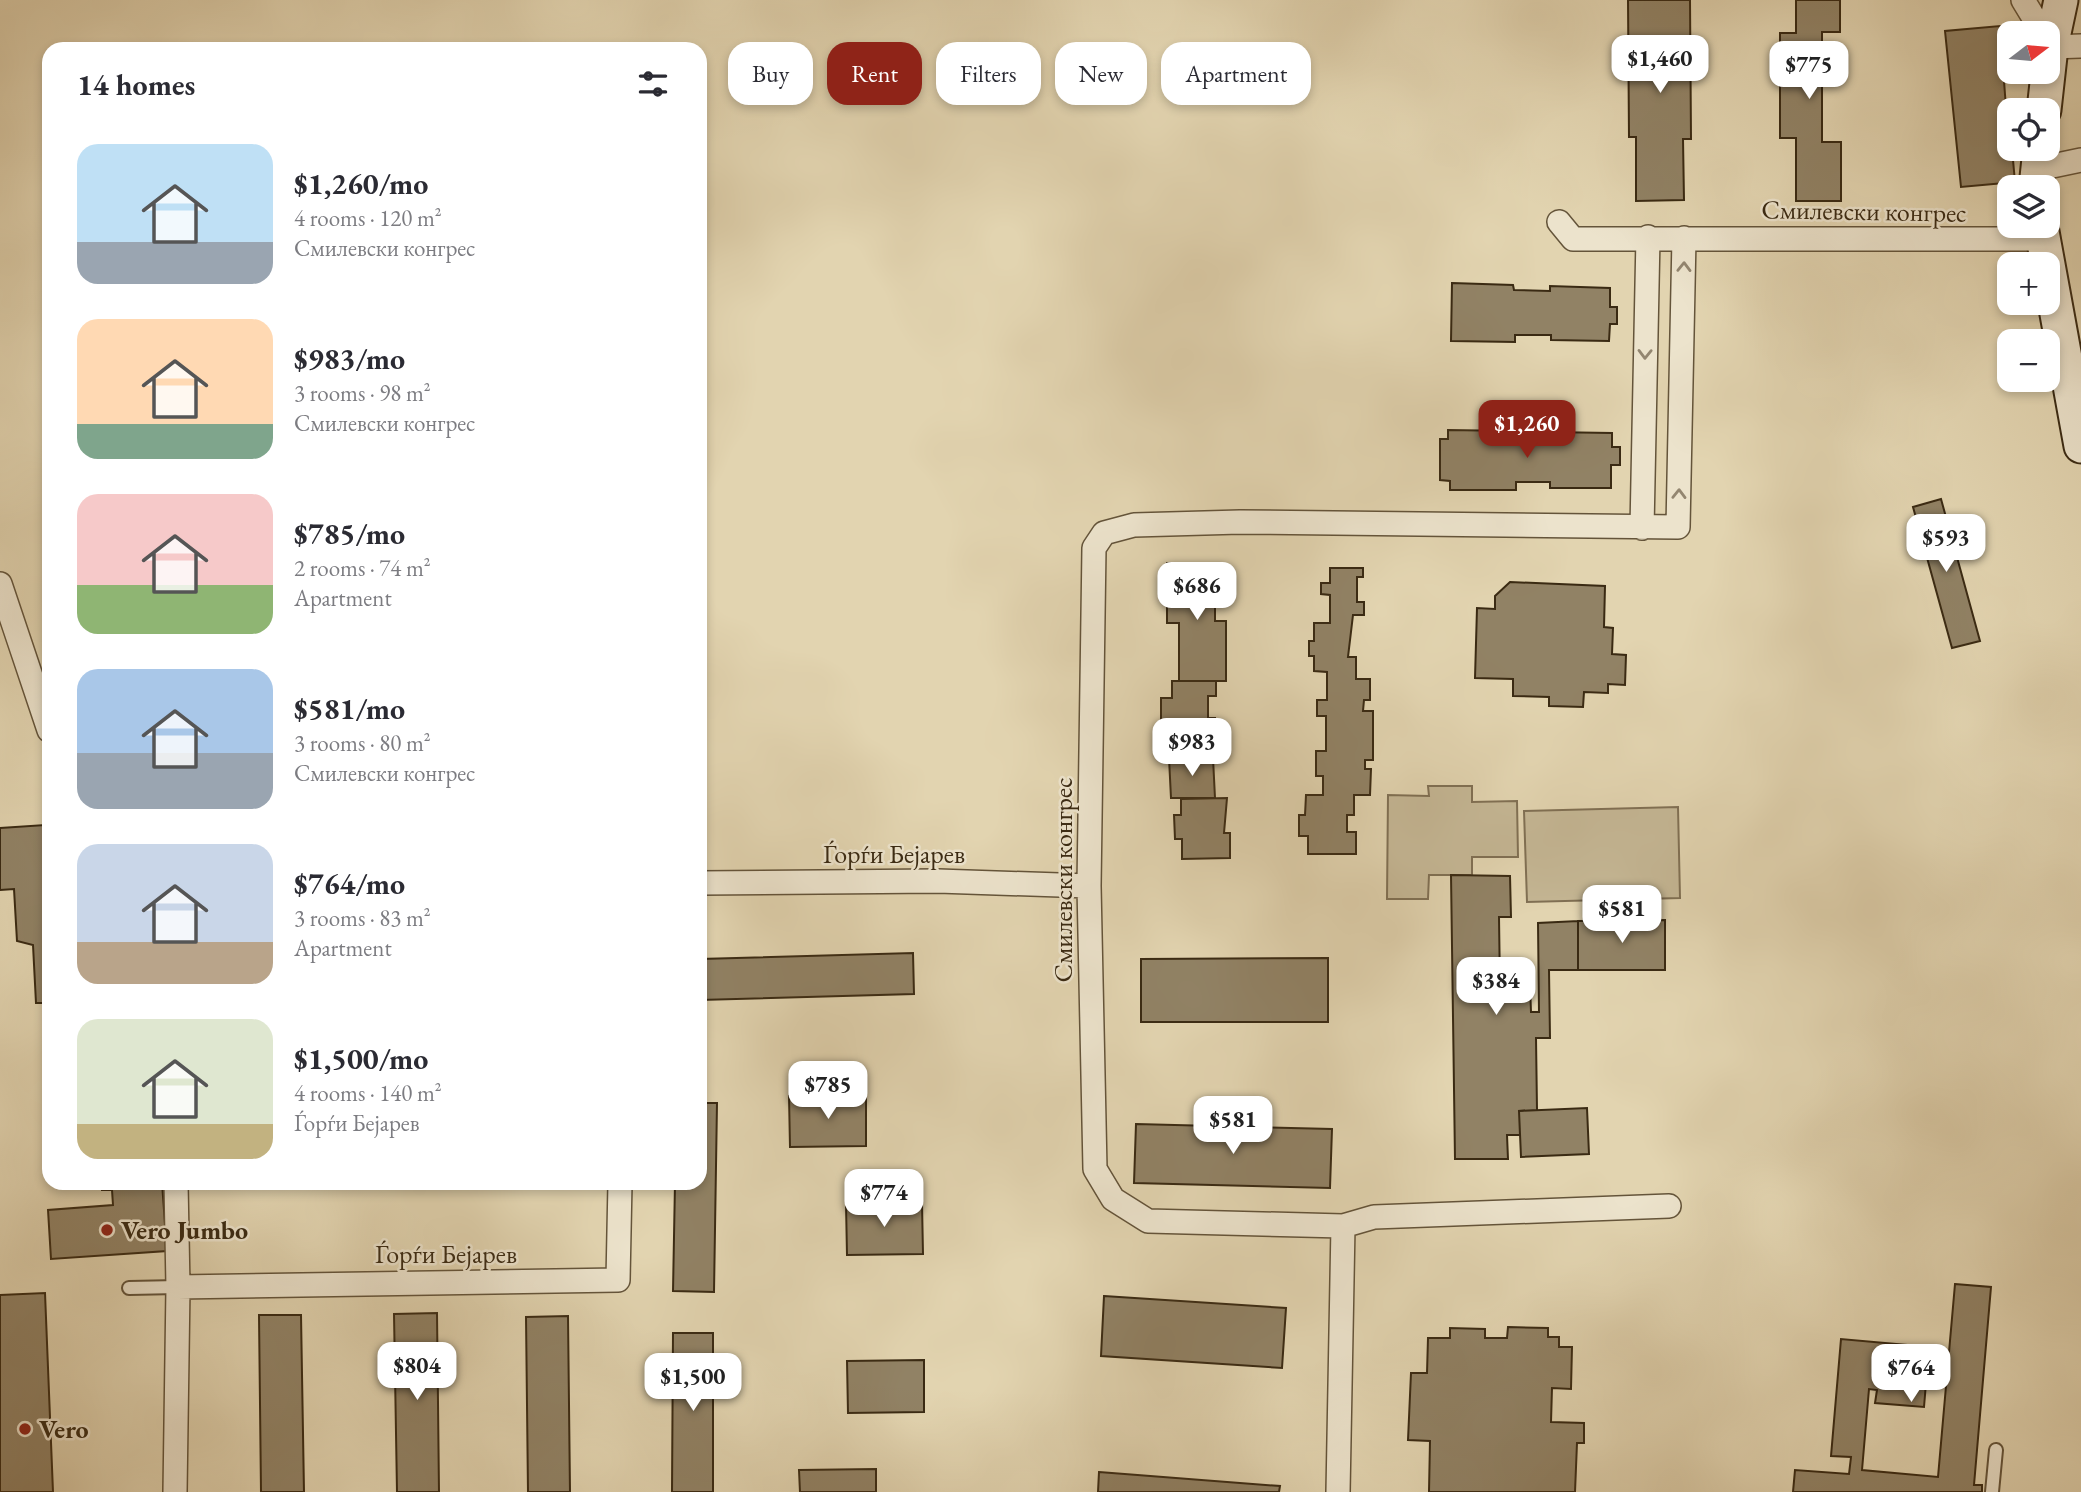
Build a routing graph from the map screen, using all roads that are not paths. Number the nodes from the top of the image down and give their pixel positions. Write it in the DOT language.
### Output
graph roads {
  1 [pos="2023,0"];
  2 [pos="2062,0"];
  3 [pos="2040,21"];
  4 [pos="2059,21"];
  5 [pos="2081,160"];
  6 [pos="2038,168"];
  7 [pos="1559,222"];
  8 [pos="1997,236"];
  9 [pos="1648,237"];
  10 [pos="1684,238"];
  11 [pos="2043,238"];
  12 [pos="2081,446"];
  13 [pos="1642,528"];
  14 [pos="0,584"];
  15 [pos="42,709"];
  16 [pos="707,883"];
  17 [pos="1089,886"];
  18 [pos="176,1190"];
  19 [pos="620,1190"];
  20 [pos="1670,1206"];
  21 [pos="1343,1226"];
  22 [pos="178,1287"];
  23 [pos="129,1288"];
  24 [pos="1996,1450"];
  25 [pos="175,1492"];
  26 [pos="1338,1492"];
  27 [pos="1993,1492"];
  1 -- 3 [label="street"];
  2 -- 4 [label="main road"];
  5 -- 6 [label="street"];
  7 -- 9 [label="street, Смилевски конгрес"];
  8 -- 10 [label="street, Смилевски конгрес"];
  9 -- 10 [label="street, Смилевски конгрес"];
  9 -- 13 [label="street, one-way"];
  13 -- 10 [label="street, Смилевски конгрес, one-way"];
  11 -- 12 [label="main road"];
  13 -- 17 [label="street, Смилевски конгрес"];
  14 -- 15 [label="street"];
  16 -- 17 [label="street, Ѓорѓи Бејарев"];
  17 -- 21 [label="street, Смилевски конгрес"];
  18 -- 22 [label="street"];
  19 -- 22 [label="street, Ѓорѓи Бејарев"];
  20 -- 21 [label="street, Смилевски конгрес"];
  21 -- 26 [label="street"];
  22 -- 23 [label="lane"];
  22 -- 25 [label="street"];
  24 -- 27 [label="lane"];
}
